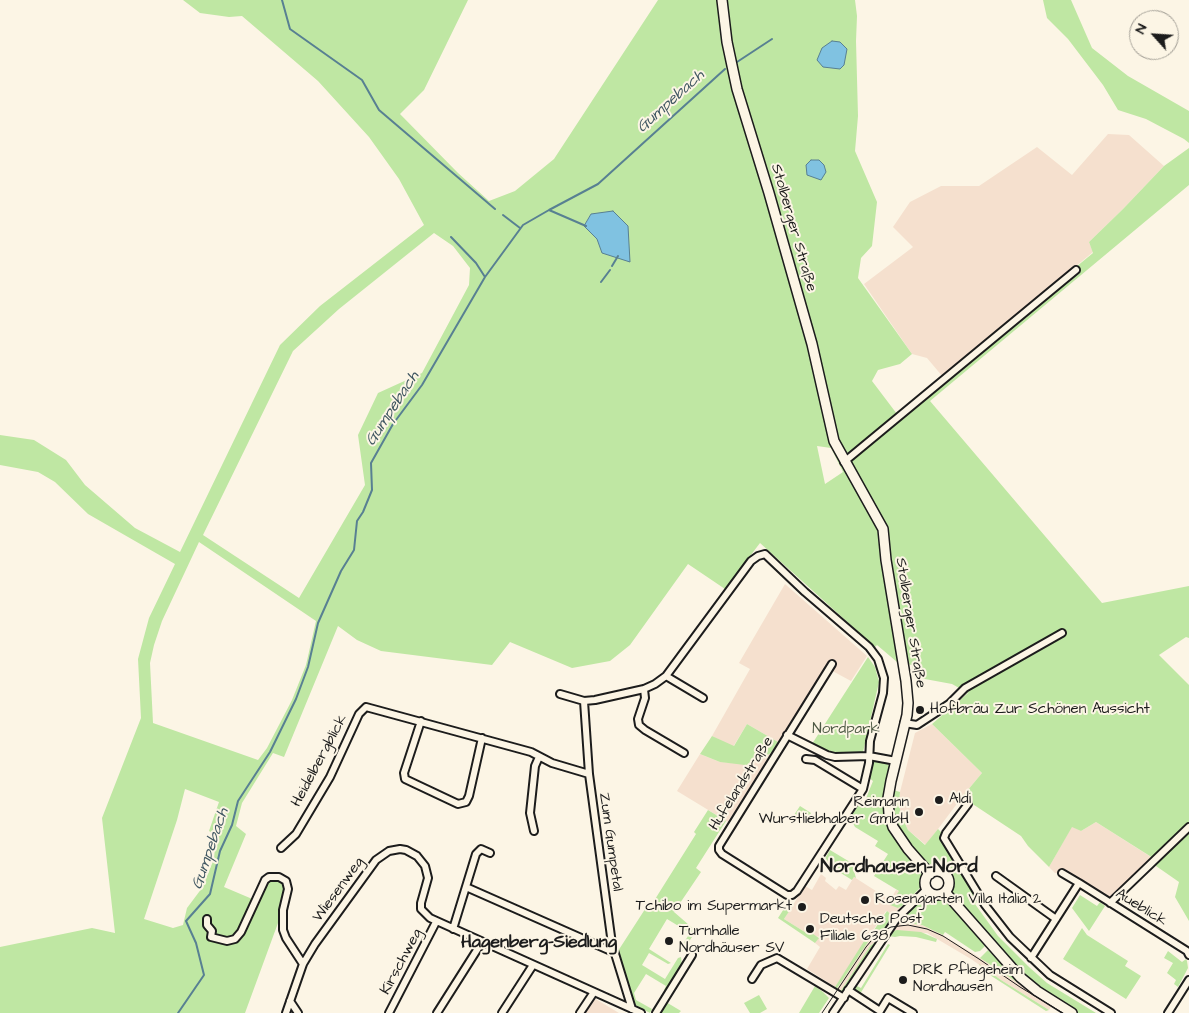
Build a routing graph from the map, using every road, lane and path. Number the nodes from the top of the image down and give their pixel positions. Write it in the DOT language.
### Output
graph roads {
  1 [pos="722,0"];
  2 [pos="1076,270"];
  3 [pos="844,462"];
  4 [pos="1062,633"];
  5 [pos="832,664"];
  6 [pos="666,676"];
  7 [pos="644,689"];
  8 [pos="560,694"];
  9 [pos="703,698"];
  10 [pos="584,701"];
  11 [pos="420,721"];
  12 [pos="904,724"];
  13 [pos="787,735"];
  14 [pos="482,738"];
  15 [pos="684,753"];
  16 [pos="869,756"];
  17 [pos="540,757"];
  18 [pos="806,759"];
  19 [pos="896,761"];
  20 [pos="589,774"];
  21 [pos="863,789"];
  22 [pos="968,804"];
  23 [pos="1189,827"];
  24 [pos="534,831"];
  25 [pos="282,848"];
  26 [pos="490,853"];
  27 [pos="1062,873"];
  28 [pos="930,874"];
  29 [pos="996,876"];
  30 [pos="1079,883"];
  31 [pos="466,887"];
  32 [pos="927,889"];
  33 [pos="945,892"];
  34 [pos="1110,903"];
  35 [pos="206,919"];
  36 [pos="1056,919"];
  37 [pos="436,922"];
  38 [pos="453,929"];
  39 [pos="482,942"];
  40 [pos="614,952"];
  41 [pos="692,955"];
  42 [pos="1189,955"];
  43 [pos="1031,958"];
  44 [pos="303,964"];
  45 [pos="533,965"];
  46 [pos="752,979"];
  47 [pos="1189,980"];
  48 [pos="848,990"];
  49 [pos="594,992"];
  50 [pos="844,998"];
  51 [pos="290,1001"];
  52 [pos="632,1009"];
  53 [pos="286,1013"];
  54 [pos="298,1013"];
  55 [pos="389,1013"];
  56 [pos="437,1013"];
  57 [pos="502,1013"];
  58 [pos="580,1013"];
  59 [pos="641,1013"];
  60 [pos="656,1013"];
  61 [pos="834,1013"];
  62 [pos="913,1013"];
  63 [pos="1072,1013"];
  64 [pos="1111,1013"];
  65 [pos="1168,1013"];
  1 -- 3 [label="main road, Stolberger Straße"];
  2 -- 3 [label="street"];
  3 -- 12 [label="main road, Stolberger Straße"];
  4 -- 12 [label="street"];
  5 -- 13 [label="street, Hufelandstraße"];
  6 -- 7 [label="street"];
  6 -- 9 [label="street"];
  6 -- 16 [label="street"];
  7 -- 10 [label="street"];
  7 -- 15 [label="street"];
  8 -- 10 [label="street"];
  10 -- 20 [label="street, Zum Gumpetal"];
  11 -- 14 [label="street, Heidelbergblick"];
  11 -- 14 [label="street"];
  11 -- 25 [label="street, Heidelbergblick"];
  12 -- 19 [label="main road, Stolberger Straße"];
  13 -- 16 [label="street, Hufelandstraße"];
  13 -- 21 [label="street, Hufelandstraße"];
  14 -- 17 [label="street, Heidelbergblick"];
  16 -- 19 [label="street, Hufelandstraße"];
  16 -- 21 [label="street"];
  17 -- 20 [label="street, Heidelbergblick"];
  17 -- 24 [label="street"];
  18 -- 21 [label="street"];
  19 -- 28 [label="main road, Stolberger Straße"];
  20 -- 40 [label="street, Zum Gumpetal"];
  22 -- 43 [label="street"];
  23 -- 34 [label="street"];
  26 -- 31 [label="street"];
  27 -- 30 [label="street, Aueblick"];
  28 -- 32 [label="main road"];
  28 -- 33 [label="main road"];
  29 -- 36 [label="street"];
  30 -- 34 [label="street, Aueblick"];
  30 -- 36 [label="street"];
  31 -- 38 [label="street"];
  31 -- 40 [label="street"];
  32 -- 33 [label="main road"];
  32 -- 48 [label="street"];
  33 -- 63 [label="main road"];
  34 -- 42 [label="street, Aueblick"];
  35 -- 44 [label="street"];
  36 -- 43 [label="street"];
  37 -- 38 [label="street"];
  37 -- 44 [label="street, Wiesenweg"];
  37 -- 55 [label="street, Kirschweg"];
  38 -- 39 [label="street"];
  39 -- 45 [label="street"];
  39 -- 56 [label="street"];
  40 -- 52 [label="street, Zum Gumpetal"];
  41 -- 60 [label="street"];
  43 -- 64 [label="street"];
  44 -- 51 [label="street, Wiesenweg"];
  45 -- 49 [label="street"];
  45 -- 57 [label="street"];
  46 -- 50 [label="street"];
  47 -- 65 [label="street"];
  48 -- 50 [label="street"];
  48 -- 62 [label="street"];
  49 -- 52 [label="street"];
  49 -- 58 [label="street"];
  50 -- 61 [label="street"];
  51 -- 53 [label="street, Wiesenweg"];
  51 -- 54 [label="street"];
  52 -- 59 [label="street"];
}
